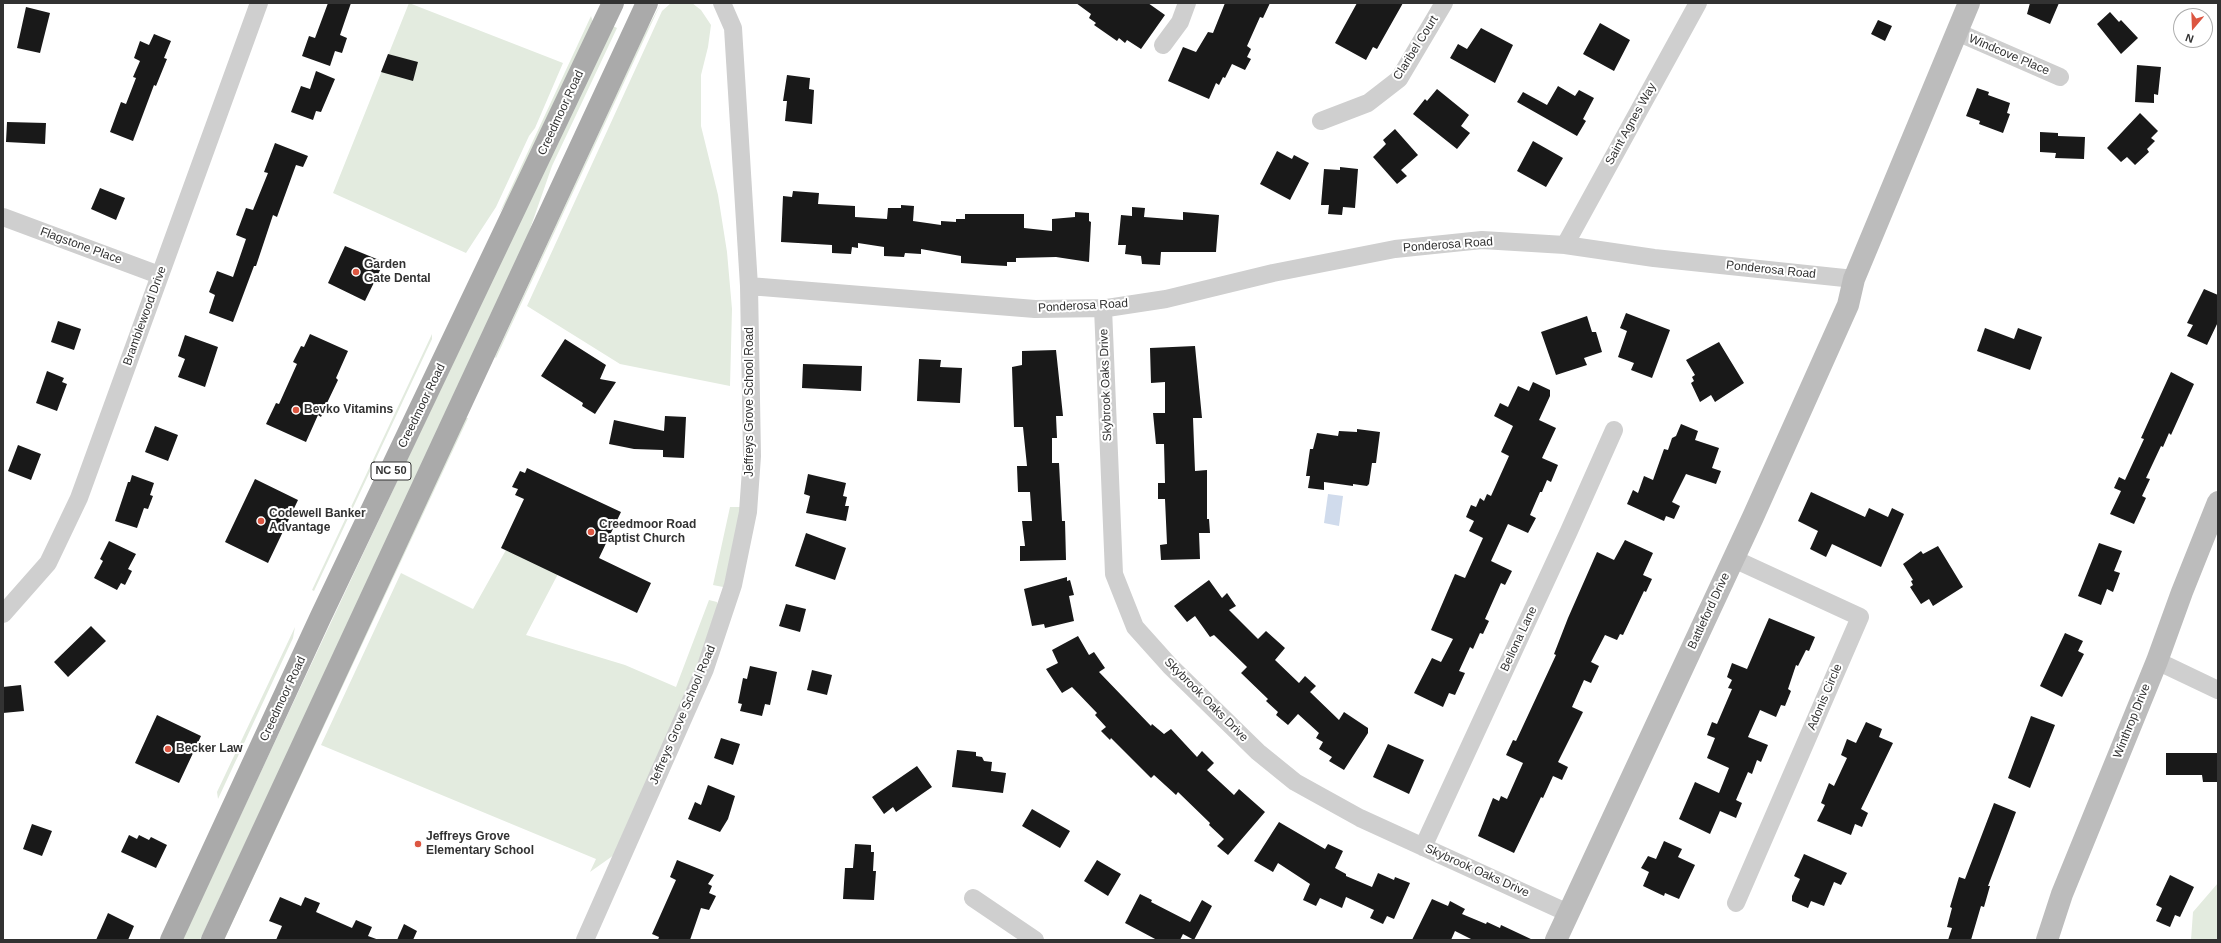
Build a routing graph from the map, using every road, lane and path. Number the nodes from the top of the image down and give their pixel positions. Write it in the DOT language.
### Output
graph roads {
  1 [pos="259,3"];
  2 [pos="613,3"];
  3 [pos="647,3"];
  4 [pos="722,3"];
  5 [pos="1187,3"];
  6 [pos="1444,3"];
  7 [pos="1698,3"];
  8 [pos="1969,3"];
  9 [pos="1957,32"];
  10 [pos="1163,45"];
  11 [pos="2060,77"];
  12 [pos="1321,121"];
  13 [pos="3,217"];
  14 [pos="1564,245"];
  15 [pos="159,275"];
  16 [pos="1854,279"];
  17 [pos="749,286"];
  18 [pos="1104,308"];
  19 [pos="1614,430"];
  20 [pos="2218,502"];
  21 [pos="1734,559"];
  22 [pos="3,614"];
  23 [pos="2157,661"];
  24 [pos="2218,690"];
  25 [pos="1423,847"];
  26 [pos="973,898"];
  27 [pos="1736,903"];
  28 [pos="1568,913"];
  29 [pos="171,940"];
  30 [pos="212,940"];
  31 [pos="585,940"];
  32 [pos="1035,940"];
  33 [pos="1556,940"];
  34 [pos="2047,940"];
  1 -- 15 [label="street, Bramblewood Drive"];
  2 -- 29 [label="main road, Creedmoor Road / NC 50"];
  3 -- 30 [label="main road, NC 50"];
  4 -- 17 [label="street, Jeffreys Grove School Road"];
  5 -- 10 [label="street"];
  6 -- 12 [label="street, Claribel Court"];
  7 -- 14 [label="street, Saint Agnes Way"];
  8 -- 9 [label="street"];
  9 -- 11 [label="street, Windcove Place"];
  9 -- 16 [label="street"];
  13 -- 15 [label="street, Flagstone Place"];
  14 -- 16 [label="street, Ponderosa Road"];
  14 -- 18 [label="street, Ponderosa Road"];
  15 -- 22 [label="street, Bramblewood Drive"];
  16 -- 21 [label="street, Battleford Drive"];
  17 -- 18 [label="street, Ponderosa Road"];
  17 -- 31 [label="street, Jeffreys Grove School Road"];
  18 -- 25 [label="street, Skybrook Oaks Drive"];
  19 -- 25 [label="street, Bellona Lane"];
  20 -- 23 [label="street, Winthrop Drive"];
  21 -- 27 [label="street, Adonis Circle"];
  21 -- 28 [label="street, Battleford Drive"];
  23 -- 24 [label="street"];
  23 -- 34 [label="street, Winthrop Drive"];
  25 -- 28 [label="street, Skybrook Oaks Drive"];
  26 -- 32 [label="street"];
  28 -- 33 [label="street, Battleford Drive"];
}
